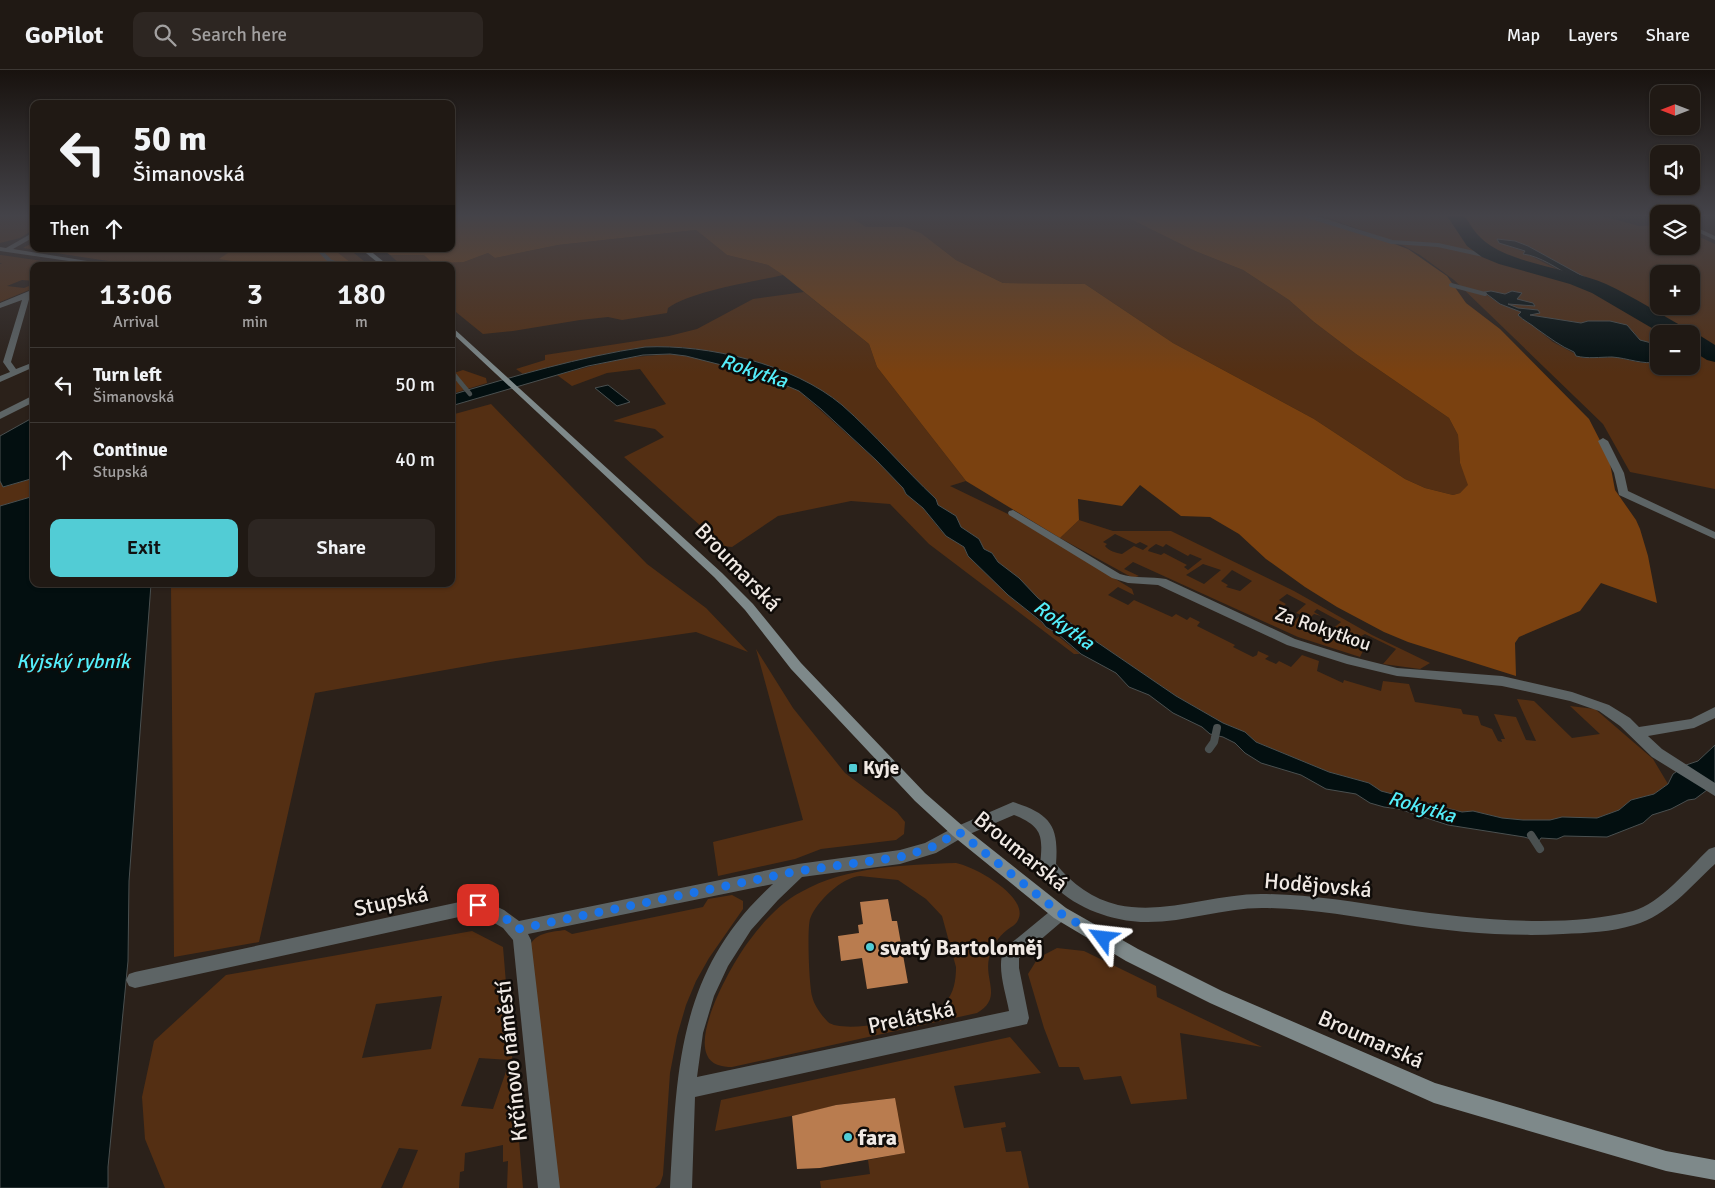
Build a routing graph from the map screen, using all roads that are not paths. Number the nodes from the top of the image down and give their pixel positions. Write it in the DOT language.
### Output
graph roads {
  1 [pos="30,293"];
  2 [pos="30,296"];
  3 [pos="0,306"];
  4 [pos="455,332"];
  5 [pos="30,366"];
  6 [pos="14,372"];
  7 [pos="0,379"];
  8 [pos="30,400"];
  9 [pos="0,416"];
  10 [pos="1604,441"];
  11 [pos="1013,513"];
  12 [pos="1715,536"];
  13 [pos="1715,712"];
  14 [pos="1637,733"];
  15 [pos="1715,790"];
  16 [pos="959,832"];
  17 [pos="1715,854"];
  18 [pos="804,870"];
  19 [pos="1060,913"];
  20 [pos="518,929"];
  21 [pos="135,980"];
  22 [pos="686,1089"];
  23 [pos="1715,1170"];
  24 [pos="549,1188"];
  25 [pos="681,1188"];
  1 -- 3 [label="street"];
  2 -- 6 [label="street"];
  4 -- 16 [label="street, Broumarská"];
  5 -- 6 [label="street"];
  6 -- 7 [label="street"];
  8 -- 9 [label="street"];
  10 -- 12 [label="street"];
  11 -- 14 [label="street, Za Rokytkou"];
  13 -- 14 [label="street"];
  14 -- 15 [label="street, Za Rokytkou"];
  16 -- 17 [label="street, Hodějovská"];
  16 -- 18 [label="street, Hodějovská"];
  16 -- 19 [label="street, Broumarská"];
  18 -- 20 [label="street"];
  18 -- 22 [label="street"];
  19 -- 22 [label="street, Prelátská"];
  19 -- 23 [label="street, Broumarská"];
  20 -- 21 [label="street, Stupská"];
  20 -- 24 [label="street, Krčínovo náměstí"];
  22 -- 25 [label="street"];
}
